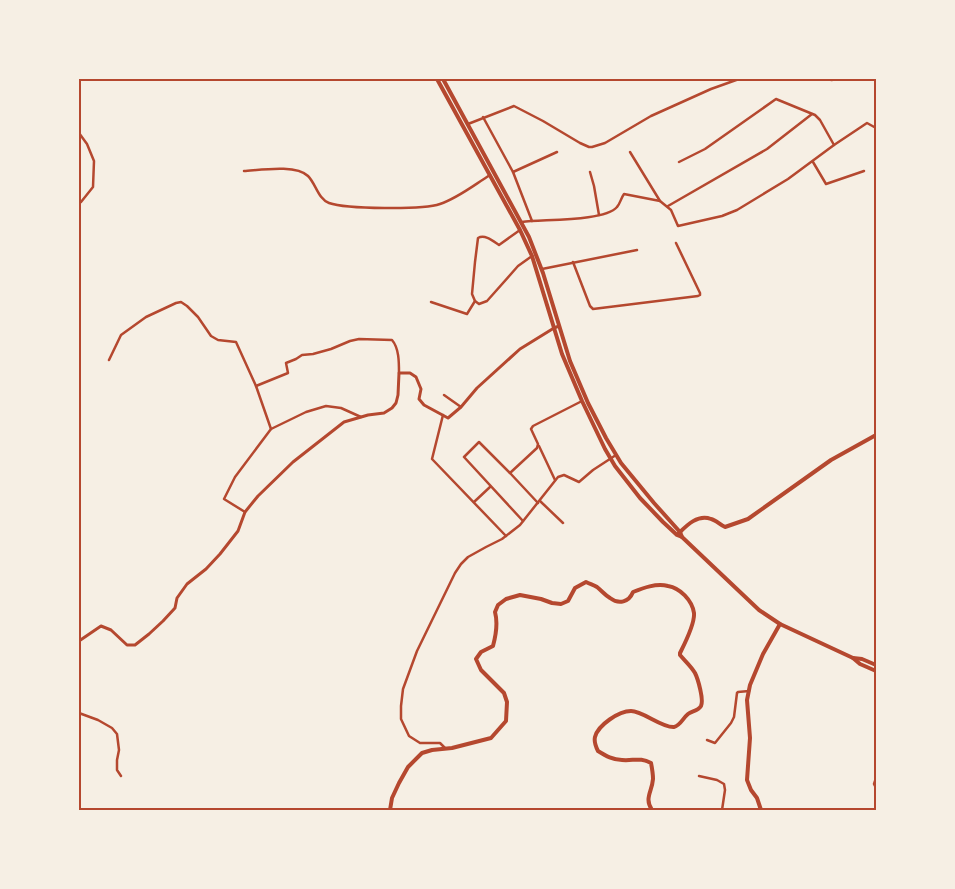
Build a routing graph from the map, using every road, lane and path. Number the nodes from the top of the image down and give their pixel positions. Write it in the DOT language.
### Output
graph roads {
  1 [pos="437,79"];
  2 [pos="443,79"];
  3 [pos="739,79"];
  4 [pos="825,79"];
  5 [pos="832,80"];
  6 [pos="812,114"];
  7 [pos="483,117"];
  8 [pos="467,124"];
  9 [pos="876,128"];
  10 [pos="79,133"];
  11 [pos="472,138"];
  12 [pos="834,145"];
  13 [pos="558,152"];
  14 [pos="630,152"];
  15 [pos="679,162"];
  16 [pos="812,162"];
  17 [pos="244,171"];
  18 [pos="864,171"];
  19 [pos="513,172"];
  20 [pos="590,172"];
  21 [pos="490,175"];
  22 [pos="660,200"];
  23 [pos="81,202"];
  24 [pos="667,207"];
  25 [pos="515,210"];
  26 [pos="510,212"];
  27 [pos="599,215"];
  28 [pos="532,220"];
  29 [pos="522,222"];
  30 [pos="520,230"];
  31 [pos="676,243"];
  32 [pos="637,250"];
  33 [pos="532,256"];
  34 [pos="573,262"];
  35 [pos="542,269"];
  36 [pos="475,300"];
  37 [pos="431,302"];
  38 [pos="559,326"];
  39 [pos="554,328"];
  40 [pos="109,360"];
  41 [pos="400,373"];
  42 [pos="256,386"];
  43 [pos="444,395"];
  44 [pos="582,401"];
  45 [pos="461,407"];
  46 [pos="442,415"];
  47 [pos="361,417"];
  48 [pos="271,430"];
  49 [pos="876,435"];
  50 [pos="538,444"];
  51 [pos="616,455"];
  52 [pos="610,458"];
  53 [pos="510,474"];
  54 [pos="555,480"];
  55 [pos="490,487"];
  56 [pos="474,502"];
  57 [pos="539,502"];
  58 [pos="245,512"];
  59 [pos="523,521"];
  60 [pos="564,523"];
  61 [pos="680,534"];
  62 [pos="506,536"];
  63 [pos="780,624"];
  64 [pos="79,641"];
  65 [pos="853,658"];
  66 [pos="876,664"];
  67 [pos="876,671"];
  68 [pos="749,691"];
  69 [pos="79,713"];
  70 [pos="707,740"];
  71 [pos="446,749"];
  72 [pos="121,776"];
  73 [pos="700,776"];
  74 [pos="876,778"];
  75 [pos="876,788"];
  76 [pos="390,810"];
  77 [pos="652,810"];
  78 [pos="722,810"];
  79 [pos="761,810"];
  1 -- 11 [label="main road"];
  2 -- 8 [label="main road"];
  3 -- 7 [label="street"];
  4 -- 5 [label="street"];
  6 -- 12 [label="street"];
  6 -- 15 [label="street"];
  6 -- 24 [label="street"];
  7 -- 8 [label="street"];
  7 -- 19 [label="street"];
  8 -- 11 [label="main road"];
  9 -- 12 [label="street"];
  10 -- 23 [label="street"];
  11 -- 21 [label="main road"];
  11 -- 25 [label="main road"];
  12 -- 16 [label="street"];
  13 -- 19 [label="street"];
  14 -- 22 [label="street"];
  16 -- 18 [label="street"];
  16 -- 24 [label="street"];
  17 -- 21 [label="street"];
  19 -- 28 [label="street"];
  20 -- 27 [label="street"];
  21 -- 26 [label="main road"];
  22 -- 24 [label="street"];
  22 -- 27 [label="street"];
  25 -- 26 [label="main road"];
  25 -- 29 [label="main road"];
  26 -- 30 [label="main road"];
  27 -- 28 [label="street"];
  28 -- 29 [label="street"];
  29 -- 35 [label="main road"];
  30 -- 33 [label="main road"];
  30 -- 36 [label="street"];
  31 -- 34 [label="street"];
  32 -- 34 [label="street"];
  33 -- 36 [label="street"];
  33 -- 39 [label="main road"];
  34 -- 35 [label="street"];
  35 -- 38 [label="main road"];
  36 -- 37 [label="street"];
  38 -- 39 [label="street"];
  38 -- 51 [label="main road"];
  39 -- 44 [label="main road"];
  39 -- 45 [label="street"];
  40 -- 42 [label="street"];
  41 -- 42 [label="street"];
  41 -- 46 [label="street"];
  41 -- 47 [label="street"];
  42 -- 48 [label="street"];
  43 -- 45 [label="street"];
  44 -- 50 [label="street"];
  44 -- 52 [label="main road"];
  45 -- 46 [label="street"];
  46 -- 56 [label="street"];
  47 -- 48 [label="street"];
  47 -- 58 [label="street"];
  48 -- 58 [label="street"];
  49 -- 61 [label="main road"];
  50 -- 53 [label="street"];
  50 -- 54 [label="street"];
  51 -- 52 [label="street"];
  51 -- 61 [label="main road"];
  52 -- 54 [label="street"];
  52 -- 61 [label="main road"];
  53 -- 55 [label="street"];
  53 -- 57 [label="street"];
  54 -- 57 [label="street"];
  55 -- 56 [label="street"];
  55 -- 59 [label="street"];
  56 -- 62 [label="street"];
  57 -- 59 [label="street"];
  57 -- 60 [label="street"];
  58 -- 64 [label="street"];
  59 -- 62 [label="street"];
  61 -- 63 [label="main road"];
  62 -- 71 [label="street"];
  63 -- 65 [label="main road"];
  63 -- 68 [label="main road"];
  65 -- 66 [label="main road"];
  65 -- 67 [label="main road"];
  68 -- 70 [label="street"];
  68 -- 79 [label="main road"];
  69 -- 72 [label="street"];
  71 -- 76 [label="main road"];
  71 -- 77 [label="main road"];
  73 -- 78 [label="street"];
  74 -- 75 [label="street"];
}
